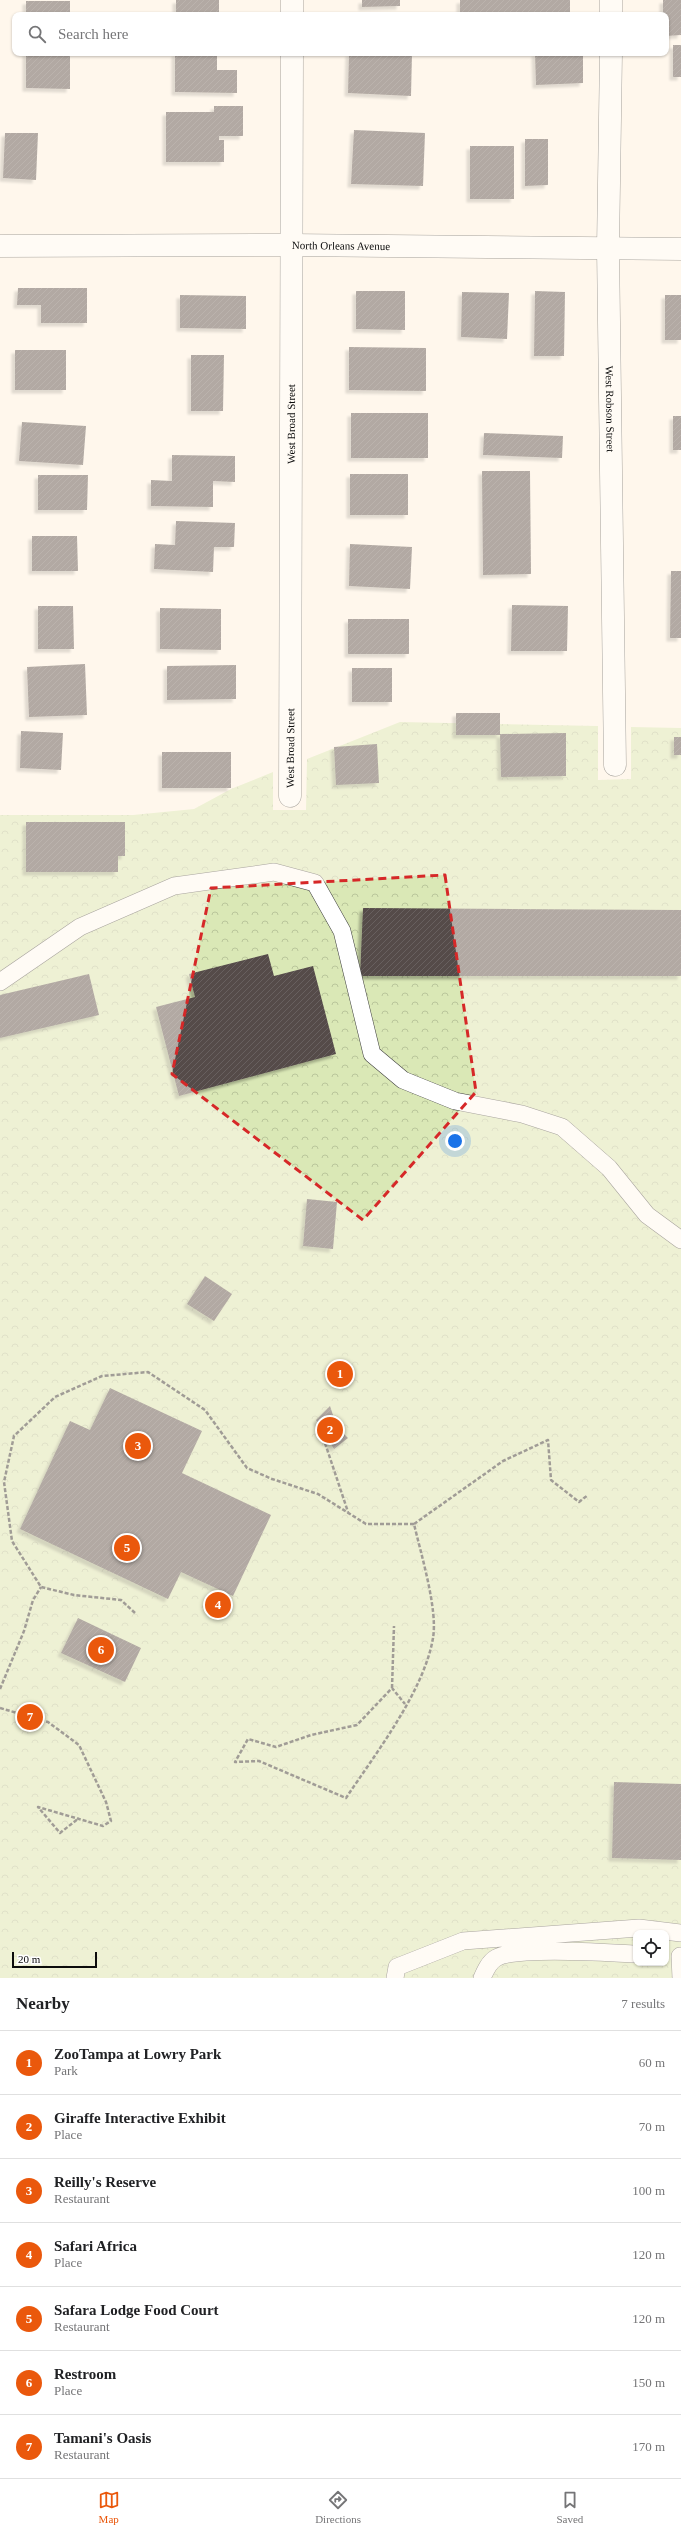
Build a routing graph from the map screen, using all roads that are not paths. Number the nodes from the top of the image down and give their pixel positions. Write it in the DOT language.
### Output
graph roads {
  1 [pos="292,0"];
  2 [pos="611,0"];
  3 [pos="292,12"];
  4 [pos="611,12"];
  5 [pos="292,56"];
  6 [pos="610,56"];
  7 [pos="290,245"];
  8 [pos="0,246"];
  9 [pos="608,248"];
  10 [pos="681,249"];
  11 [pos="614,765"];
  12 [pos="290,796"];
  13 [pos="0,982"];
  14 [pos="681,1240"];
  15 [pos="681,1933"];
  16 [pos="633,1954"];
  17 [pos="676,1956"];
  18 [pos="395,1978"];
  19 [pos="482,1978"];
  20 [pos="681,1978"];
  1 -- 3 [label="street"];
  2 -- 4 [label="street"];
  5 -- 7 [label="street, West Broad Street"];
  6 -- 9 [label="street, West Robson Street"];
  7 -- 8 [label="street, North Orleans Avenue"];
  7 -- 9 [label="street, North Orleans Avenue"];
  7 -- 12 [label="street, West Broad Street"];
  9 -- 10 [label="street, North Orleans Avenue"];
  9 -- 11 [label="street, West Robson Street"];
  13 -- 14 [label="lane"];
  15 -- 18 [label="lane"];
  16 -- 19 [label="lane"];
  17 -- 20 [label="lane"];
}
